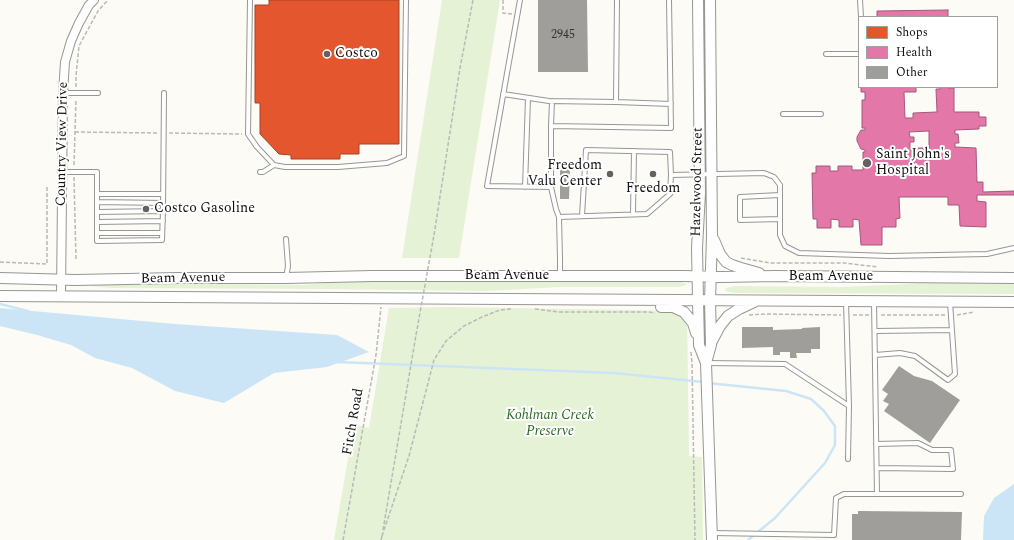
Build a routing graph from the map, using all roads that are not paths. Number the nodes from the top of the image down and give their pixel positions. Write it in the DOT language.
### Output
graph roads {
  1 [pos="94,0"];
  2 [pos="250,0"];
  3 [pos="406,0"];
  4 [pos="520,0"];
  5 [pos="617,0"];
  6 [pos="669,0"];
  7 [pos="698,0"];
  8 [pos="710,0"];
  9 [pos="860,0"];
  10 [pos="860,16"];
  11 [pos="826,54"];
  12 [pos="858,54"];
  13 [pos="63,93"];
  14 [pos="98,93"];
  15 [pos="164,93"];
  16 [pos="504,94"];
  17 [pos="528,98"];
  18 [pos="552,101"];
  19 [pos="616,102"];
  20 [pos="671,104"];
  21 [pos="783,114"];
  22 [pos="821,114"];
  23 [pos="551,126"];
  24 [pos="634,151"];
  25 [pos="274,165"];
  26 [pos="62,172"];
  27 [pos="260,172"];
  28 [pos="699,174"];
  29 [pos="712,174"];
  30 [pos="671,175"];
  31 [pos="525,187"];
  32 [pos="551,187"];
  33 [pos="97,194"];
  34 [pos="163,194"];
  35 [pos="780,195"];
  36 [pos="97,202"];
  37 [pos="163,203"];
  38 [pos="163,211"];
  39 [pos="97,212"];
  40 [pos="633,214"];
  41 [pos="582,216"];
  42 [pos="559,217"];
  43 [pos="780,219"];
  44 [pos="163,221"];
  45 [pos="97,222"];
  46 [pos="97,233"];
  47 [pos="162,233"];
  48 [pos="712,236"];
  49 [pos="286,238"];
  50 [pos="1014,248"];
  51 [pos="775,276"];
  52 [pos="560,277"];
  53 [pos="698,277"];
  54 [pos="711,277"];
  55 [pos="0,278"];
  56 [pos="286,278"];
  57 [pos="1014,278"];
  58 [pos="61,280"];
  59 [pos="0,296"];
  60 [pos="61,296"];
  61 [pos="580,300"];
  62 [pos="698,300"];
  63 [pos="710,300"];
  64 [pos="759,300"];
  65 [pos="846,301"];
  66 [pos="874,301"];
  67 [pos="950,302"];
  68 [pos="1014,302"];
  69 [pos="952,330"];
  70 [pos="875,331"];
  71 [pos="710,345"];
  72 [pos="695,347"];
  73 [pos="875,355"];
  74 [pos="706,363"];
  75 [pos="849,406"];
  76 [pos="876,444"];
  77 [pos="848,459"];
  78 [pos="877,468"];
  79 [pos="877,494"];
  80 [pos="962,494"];
  81 [pos="834,535"];
  82 [pos="712,537"];
  83 [pos="837,540"];
  1 -- 13 [label="street, Country View Drive"];
  2 -- 25 [label="lane"];
  3 -- 25 [label="lane"];
  4 -- 16 [label="lane"];
  5 -- 19 [label="lane"];
  6 -- 20 [label="lane"];
  7 -- 28 [label="street, Hazelwood Street"];
  8 -- 29 [label="street, Hazelwood Street"];
  9 -- 10 [label="lane"];
  11 -- 12 [label="lane"];
  13 -- 14 [label="lane"];
  13 -- 26 [label="street, Country View Drive"];
  15 -- 34 [label="lane"];
  16 -- 17 [label="lane"];
  16 -- 31 [label="lane"];
  17 -- 18 [label="lane"];
  17 -- 31 [label="lane"];
  18 -- 19 [label="lane"];
  18 -- 23 [label="lane"];
  19 -- 20 [label="lane"];
  20 -- 23 [label="lane"];
  21 -- 22 [label="lane"];
  23 -- 32 [label="lane"];
  24 -- 30 [label="lane"];
  24 -- 40 [label="lane"];
  24 -- 41 [label="lane"];
  25 -- 27 [label="lane"];
  26 -- 33 [label="lane"];
  26 -- 58 [label="street, Country View Drive"];
  28 -- 29 [label="lane"];
  28 -- 30 [label="lane"];
  28 -- 53 [label="street, Hazelwood Street"];
  29 -- 35 [label="lane"];
  29 -- 48 [label="street, Hazelwood Street"];
  30 -- 40 [label="lane"];
  31 -- 32 [label="lane"];
  32 -- 42 [label="lane"];
  33 -- 34 [label="lane"];
  33 -- 36 [label="lane"];
  34 -- 37 [label="lane"];
  35 -- 43 [label="lane"];
  35 -- 43 [label="lane"];
  36 -- 37 [label="lane"];
  36 -- 39 [label="lane"];
  37 -- 38 [label="lane"];
  38 -- 39 [label="lane"];
  38 -- 44 [label="lane"];
  39 -- 45 [label="lane"];
  40 -- 41 [label="lane"];
  41 -- 42 [label="lane"];
  42 -- 52 [label="lane"];
  43 -- 50 [label="lane"];
  44 -- 45 [label="lane"];
  44 -- 47 [label="lane"];
  45 -- 46 [label="lane"];
  46 -- 47 [label="lane"];
  46 -- 47 [label="lane"];
  48 -- 51 [label="street"];
  48 -- 54 [label="street, Hazelwood Street"];
  49 -- 56 [label="lane"];
  51 -- 54 [label="street, Beam Avenue"];
  51 -- 57 [label="street, Beam Avenue"];
  52 -- 53 [label="street, Beam Avenue"];
  52 -- 56 [label="street, Beam Avenue"];
  53 -- 54 [label="street, Beam Avenue"];
  53 -- 62 [label="street, Hazelwood Street"];
  54 -- 63 [label="street, Hazelwood Street"];
  55 -- 58 [label="street, Beam Avenue"];
  56 -- 58 [label="street, Beam Avenue"];
  58 -- 60 [label="street, Country View Drive"];
  59 -- 60 [label="street, Beam Avenue"];
  60 -- 61 [label="street, Beam Avenue"];
  61 -- 62 [label="street, Beam Avenue"];
  61 -- 72 [label="street"];
  62 -- 63 [label="street, Beam Avenue"];
  62 -- 72 [label="street, Hazelwood Street"];
  63 -- 64 [label="street, Beam Avenue"];
  63 -- 71 [label="street, Hazelwood Street"];
  64 -- 65 [label="street, Beam Avenue"];
  64 -- 71 [label="street"];
  65 -- 66 [label="street, Beam Avenue"];
  65 -- 75 [label="lane"];
  66 -- 67 [label="street, Beam Avenue"];
  66 -- 70 [label="lane"];
  67 -- 68 [label="street, Beam Avenue"];
  67 -- 69 [label="lane"];
  69 -- 70 [label="lane"];
  69 -- 73 [label="lane"];
  70 -- 73 [label="lane"];
  71 -- 74 [label="street, Hazelwood Street"];
  72 -- 74 [label="street, Hazelwood Street"];
  73 -- 76 [label="lane"];
  74 -- 75 [label="lane"];
  74 -- 82 [label="street, Hazelwood Street"];
  75 -- 77 [label="lane"];
  76 -- 78 [label="lane"];
  76 -- 78 [label="lane"];
  78 -- 79 [label="lane"];
  79 -- 80 [label="lane"];
  79 -- 81 [label="lane"];
  81 -- 82 [label="lane"];
  81 -- 83 [label="lane"];
}
